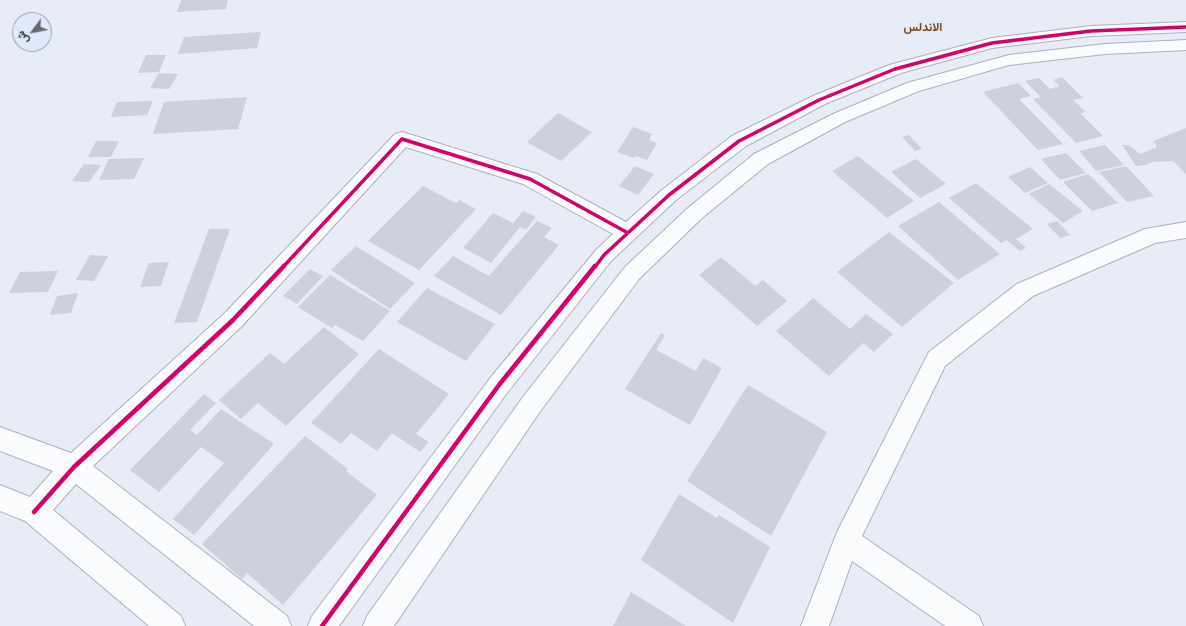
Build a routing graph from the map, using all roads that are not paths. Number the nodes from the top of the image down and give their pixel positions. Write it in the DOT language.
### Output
graph roads {
  1 [pos="1186,27"];
  2 [pos="1186,45"];
  3 [pos="1186,230"];
  4 [pos="628,233"];
  5 [pos="0,439"];
  6 [pos="74,467"];
  7 [pos="0,498"];
  8 [pos="34,512"];
  9 [pos="846,541"];
  10 [pos="171,626"];
  11 [pos="278,626"];
  12 [pos="322,626"];
  13 [pos="377,626"];
  14 [pos="815,626"];
  15 [pos="969,626"];
  1 -- 4 [label="street"];
  2 -- 13 [label="street"];
  3 -- 9 [label="street"];
  4 -- 6 [label="street"];
  4 -- 12 [label="street"];
  5 -- 6 [label="street"];
  6 -- 8 [label="street"];
  6 -- 11 [label="street"];
  7 -- 8 [label="street"];
  8 -- 10 [label="street"];
  9 -- 14 [label="street"];
  9 -- 15 [label="street"];
}
